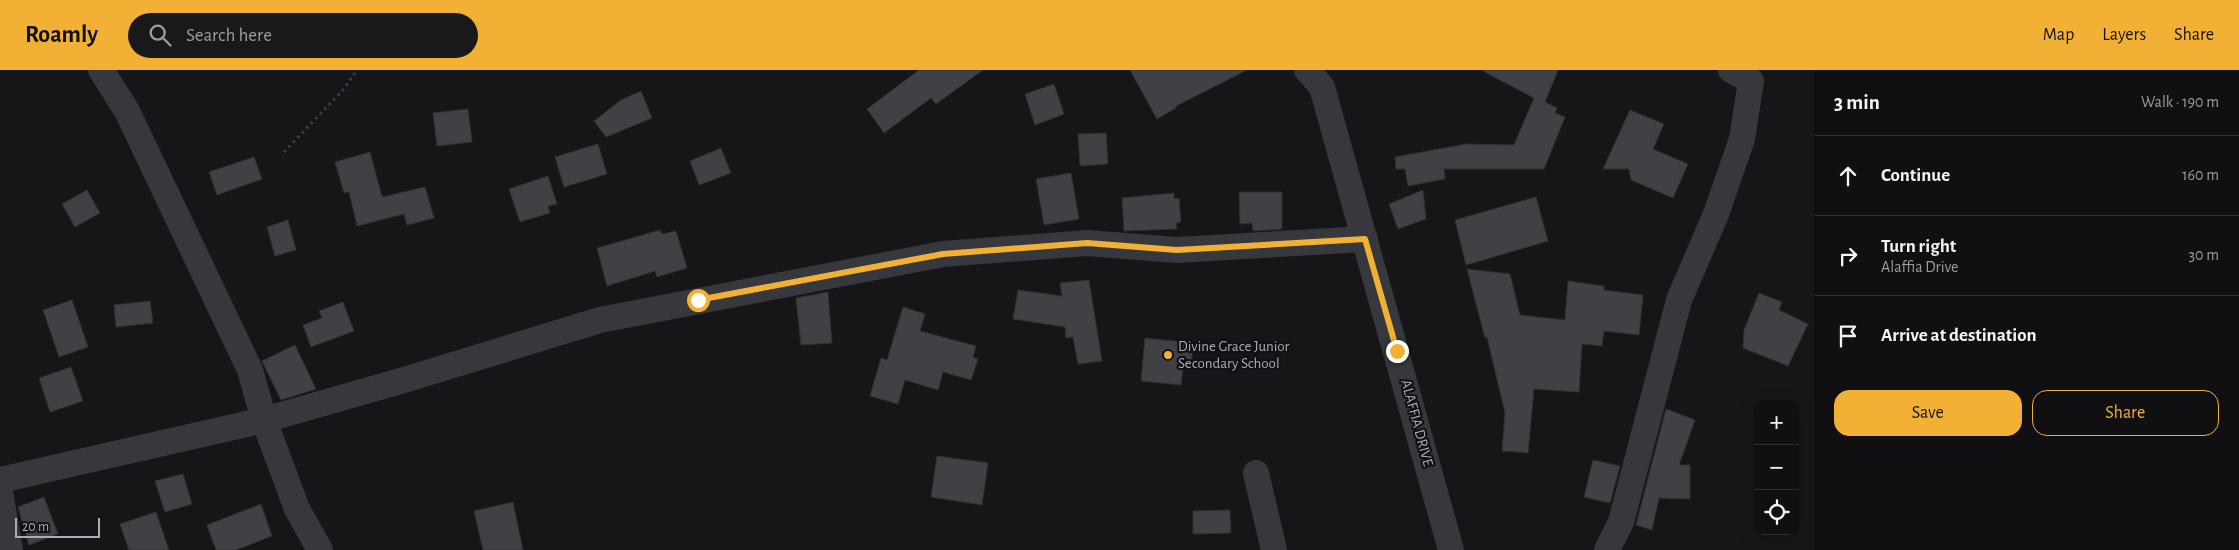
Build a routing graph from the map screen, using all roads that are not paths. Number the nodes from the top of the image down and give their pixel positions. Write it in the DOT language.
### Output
graph roads {
  1 [pos="101,70"];
  2 [pos="1732,70"];
  3 [pos="1318,76"];
  4 [pos="1365,239"];
  5 [pos="264,420"];
  6 [pos="1256,473"];
  7 [pos="0,480"];
  8 [pos="0,492"];
  9 [pos="10,550"];
  10 [pos="320,550"];
  11 [pos="1274,550"];
  12 [pos="1451,550"];
  13 [pos="1607,550"];
  1 -- 5 [label="street"];
  2 -- 13 [label="street"];
  3 -- 4 [label="street, ALAFFIA DRIVE"];
  4 -- 5 [label="street"];
  4 -- 12 [label="street, ALAFFIA DRIVE"];
  5 -- 7 [label="street"];
  5 -- 10 [label="street"];
  6 -- 11 [label="street"];
  8 -- 9 [label="street"];
}
